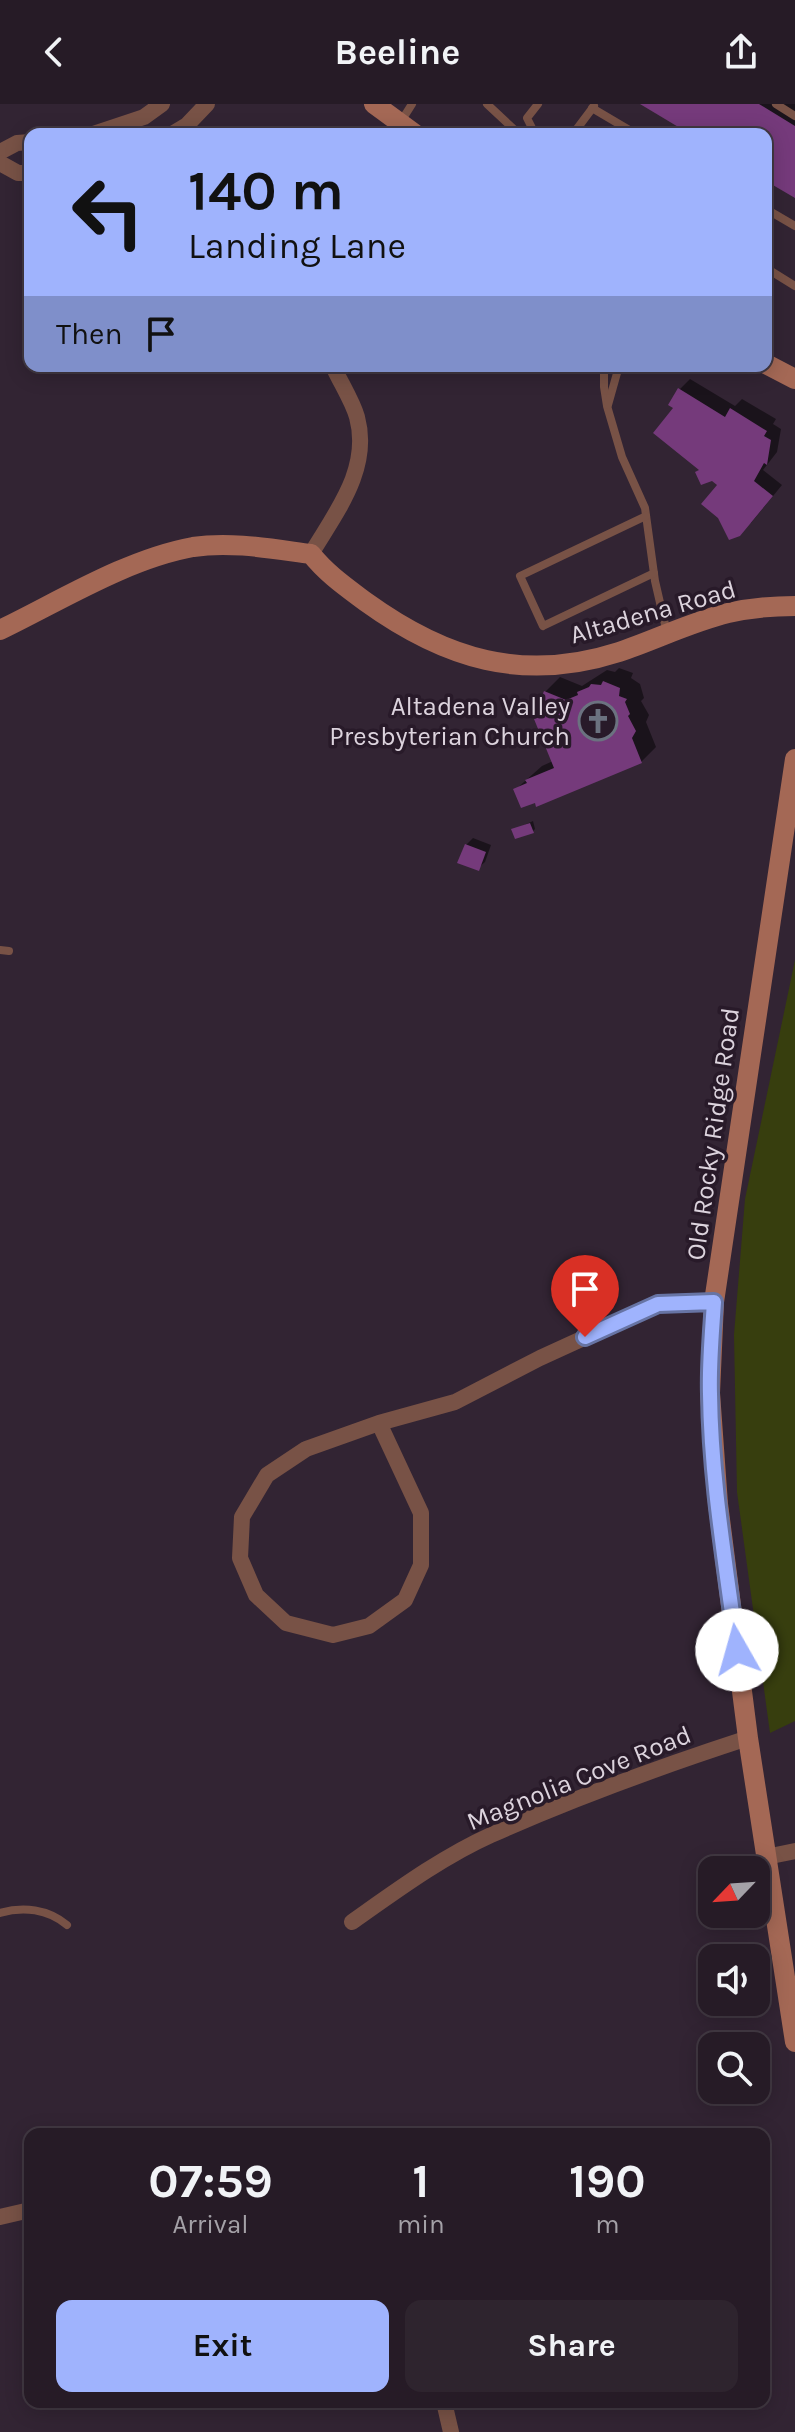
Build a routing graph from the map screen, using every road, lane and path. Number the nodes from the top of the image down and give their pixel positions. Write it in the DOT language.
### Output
graph roads {
  1 [pos="162,104"];
  2 [pos="207,104"];
  3 [pos="374,104"];
  4 [pos="412,104"];
  5 [pos="487,104"];
  6 [pos="538,104"];
  7 [pos="776,104"];
  8 [pos="593,106"];
  9 [pos="795,116"];
  10 [pos="111,128"];
  11 [pos="182,128"];
  12 [pos="407,128"];
  13 [pos="408,128"];
  14 [pos="513,128"];
  15 [pos="532,128"];
  16 [pos="577,128"];
  17 [pos="627,128"];
  18 [pos="24,142"];
  19 [pos="0,152"];
  20 [pos="0,163"];
  21 [pos="24,173"];
  22 [pos="772,213"];
  23 [pos="795,226"];
  24 [pos="772,272"];
  25 [pos="795,286"];
  26 [pos="772,367"];
  27 [pos="336,372"];
  28 [pos="604,372"];
  29 [pos="618,372"];
  30 [pos="795,379"];
  31 [pos="607,406"];
  32 [pos="646,516"];
  33 [pos="311,554"];
  34 [pos="654,573"];
  35 [pos="795,606"];
  36 [pos="0,630"];
  37 [pos="667,634"];
  38 [pos="795,759"];
  39 [pos="714,1302"];
  40 [pos="379,1423"];
  41 [pos="748,1738"];
  42 [pos="795,1851"];
  43 [pos="766,1856"];
  44 [pos="770,1856"];
  45 [pos="770,1883"];
  46 [pos="0,1913"];
  47 [pos="352,1922"];
  48 [pos="67,1925"];
  49 [pos="795,2042"];
  50 [pos="24,2211"];
  51 [pos="0,2217"];
  52 [pos="445,2408"];
  53 [pos="449,2432"];
  1 -- 10 [label="street"];
  2 -- 11 [label="street"];
  3 -- 12 [label="street"];
  4 -- 13 [label="lane"];
  5 -- 14 [label="lane"];
  6 -- 15 [label="lane"];
  7 -- 9 [label="lane"];
  8 -- 16 [label="lane"];
  8 -- 17 [label="lane"];
  18 -- 19 [label="street"];
  20 -- 21 [label="street"];
  22 -- 23 [label="lane"];
  24 -- 25 [label="lane"];
  26 -- 30 [label="street"];
  27 -- 33 [label="street"];
  28 -- 31 [label="lane"];
  29 -- 31 [label="lane"];
  31 -- 32 [label="lane"];
  32 -- 34 [label="lane"];
  32 -- 34 [label="lane"];
  33 -- 36 [label="street"];
  33 -- 37 [label="street, Altadena Road"];
  34 -- 37 [label="lane"];
  35 -- 37 [label="street, Altadena Road"];
  38 -- 39 [label="street, Old Rocky Ridge Road"];
  39 -- 40 [label="street"];
  39 -- 41 [label="street, Old Rocky Ridge Road"];
  40 -- 40 [label="street"];
  41 -- 43 [label="street, Old Rocky Ridge Road"];
  41 -- 47 [label="street, Magnolia Cove Road"];
  42 -- 44 [label="street"];
  45 -- 49 [label="street, Old Rocky Ridge Road"];
  46 -- 48 [label="lane"];
  50 -- 51 [label="street"];
  52 -- 53 [label="street"];
}
